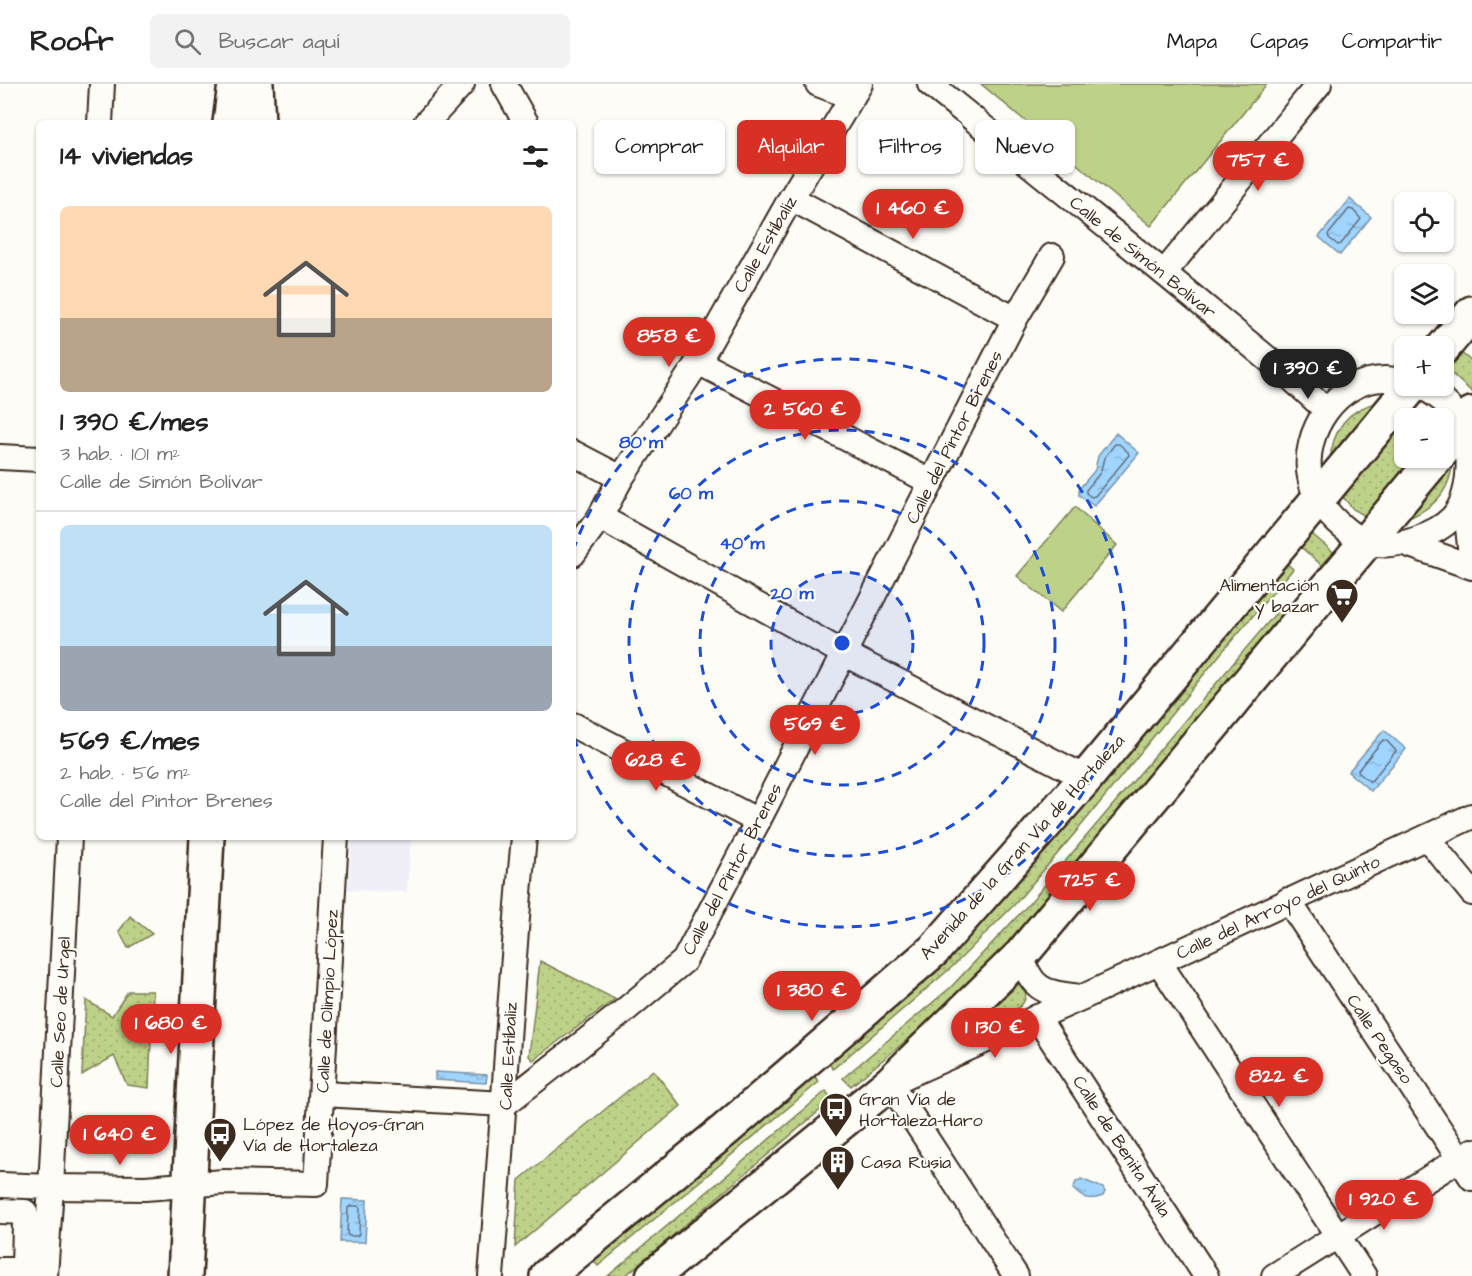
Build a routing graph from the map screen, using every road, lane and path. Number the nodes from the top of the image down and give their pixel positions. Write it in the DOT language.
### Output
graph roads {
  1 [pos="102,84"];
  2 [pos="235,84"];
  3 [pos="256,84"];
  4 [pos="462,84"];
  5 [pos="504,84"];
  6 [pos="818,84"];
  7 [pos="930,84"];
  8 [pos="1318,84"];
  9 [pos="856,90"];
  10 [pos="100,120"];
  11 [pos="230,120"];
  12 [pos="258,120"];
  13 [pos="429,120"];
  14 [pos="524,120"];
  15 [pos="791,198"];
  16 [pos="1052,256"];
  17 [pos="1164,273"];
  18 [pos="1472,313"];
  19 [pos="1016,319"];
  20 [pos="1453,336"];
  21 [pos="698,362"];
  22 [pos="1394,380"];
  23 [pos="1404,396"];
  24 [pos="1437,396"];
  25 [pos="1326,410"];
  26 [pos="1459,430"];
  27 [pos="576,455"];
  28 [pos="0,457"];
  29 [pos="36,459"];
  30 [pos="1428,468"];
  31 [pos="621,478"];
  32 [pos="931,482"];
  33 [pos="1318,498"];
  34 [pos="1465,498"];
  35 [pos="600,517"];
  36 [pos="1367,542"];
  37 [pos="1404,543"];
  38 [pos="576,550"];
  39 [pos="1472,567"];
  40 [pos="843,653"];
  41 [pos="576,727"];
  42 [pos="1086,778"];
  43 [pos="1472,816"];
  44 [pos="758,821"];
  45 [pos="1427,838"];
  46 [pos="69,840"];
  47 [pos="207,840"];
  48 [pos="336,840"];
  49 [pos="524,840"];
  50 [pos="1472,894"];
  51 [pos="1288,900"];
  52 [pos="1021,955"];
  53 [pos="1159,962"];
  54 [pos="1083,997"];
  55 [pos="1037,1017"];
  56 [pos="890,1083"];
  57 [pos="322,1094"];
  58 [pos="505,1104"];
  59 [pos="1468,1162"];
  60 [pos="190,1184"];
  61 [pos="0,1185"];
  62 [pos="51,1187"];
  63 [pos="0,1211"];
  64 [pos="1337,1236"];
  65 [pos="0,1270"];
  66 [pos="45,1276"];
  67 [pos="185,1276"];
  68 [pos="491,1276"];
  69 [pos="548,1276"];
  70 [pos="653,1276"];
  71 [pos="1016,1276"];
  72 [pos="1206,1276"];
  73 [pos="1274,1276"];
  74 [pos="1364,1276"];
  1 -- 10 [label="street"];
  2 -- 11 [label="main road"];
  3 -- 12 [label="main road"];
  4 -- 13 [label="street"];
  5 -- 14 [label="street"];
  6 -- 9 [label="street"];
  7 -- 17 [label="street, Calle de Simón Bolívar"];
  8 -- 17 [label="street"];
  9 -- 15 [label="street, Calle Estíbaliz"];
  15 -- 19 [label="street"];
  15 -- 21 [label="street, Calle Estíbaliz"];
  16 -- 19 [label="street, Calle del Pintor Brenes"];
  17 -- 25 [label="street, Calle de Simón Bolívar"];
  18 -- 20 [label="main road"];
  19 -- 32 [label="street, Calle del Pintor Brenes"];
  21 -- 31 [label="street, Calle Estíbaliz"];
  21 -- 32 [label="street"];
  22 -- 25 [label="street"];
  23 -- 33 [label="main road, Avenida de la Gran Vía de Hortaleza"];
  24 -- 26 [label="street"];
  25 -- 33 [label="street"];
  26 -- 34 [label="street"];
  27 -- 31 [label="street"];
  28 -- 29 [label="street"];
  30 -- 36 [label="main road"];
  31 -- 35 [label="street, Calle Estíbaliz"];
  32 -- 40 [label="street, Calle del Pintor Brenes"];
  33 -- 36 [label="street"];
  33 -- 42 [label="main road, Avenida de la Gran Vía de Hortaleza"];
  34 -- 37 [label="street"];
  34 -- 39 [label="street"];
  35 -- 38 [label="street, Calle Estíbaliz"];
  35 -- 40 [label="street"];
  36 -- 37 [label="street"];
  36 -- 52 [label="main road"];
  37 -- 39 [label="street"];
  40 -- 42 [label="street"];
  40 -- 44 [label="street, Calle del Pintor Brenes"];
  41 -- 44 [label="street"];
  42 -- 69 [label="main road, Avenida de la Gran Vía de Hortaleza"];
  43 -- 45 [label="street, Calle del Arroyo del Quinto"];
  44 -- 58 [label="street, Calle del Pintor Brenes"];
  45 -- 50 [label="street"];
  45 -- 51 [label="street, Calle del Arroyo del Quinto"];
  46 -- 62 [label="street, Calle Seo de Urgel"];
  47 -- 60 [label="main road"];
  48 -- 57 [label="street, Calle de Olimpio López"];
  49 -- 58 [label="street, Calle Estíbaliz"];
  51 -- 53 [label="street, Calle del Arroyo del Quinto"];
  51 -- 59 [label="street, Calle Pegaso"];
  52 -- 54 [label="street"];
  52 -- 56 [label="main road"];
  53 -- 54 [label="street, Calle del Arroyo del Quinto"];
  53 -- 64 [label="street"];
  54 -- 55 [label="street, Calle del Arroyo del Quinto"];
  55 -- 56 [label="street, Calle del Arroyo del Quinto"];
  55 -- 72 [label="street, Calle de Benita Ávila"];
  56 -- 70 [label="main road"];
  56 -- 71 [label="street"];
  57 -- 58 [label="street"];
  57 -- 60 [label="street, Calle de Olimpio López"];
  58 -- 68 [label="street, Calle Estíbaliz"];
  59 -- 64 [label="street"];
  60 -- 62 [label="street"];
  60 -- 67 [label="main road"];
  61 -- 62 [label="street"];
  62 -- 66 [label="street, Calle Seo de Urgel"];
  63 -- 65 [label="street"];
  64 -- 73 [label="street"];
  64 -- 74 [label="street"];
}
